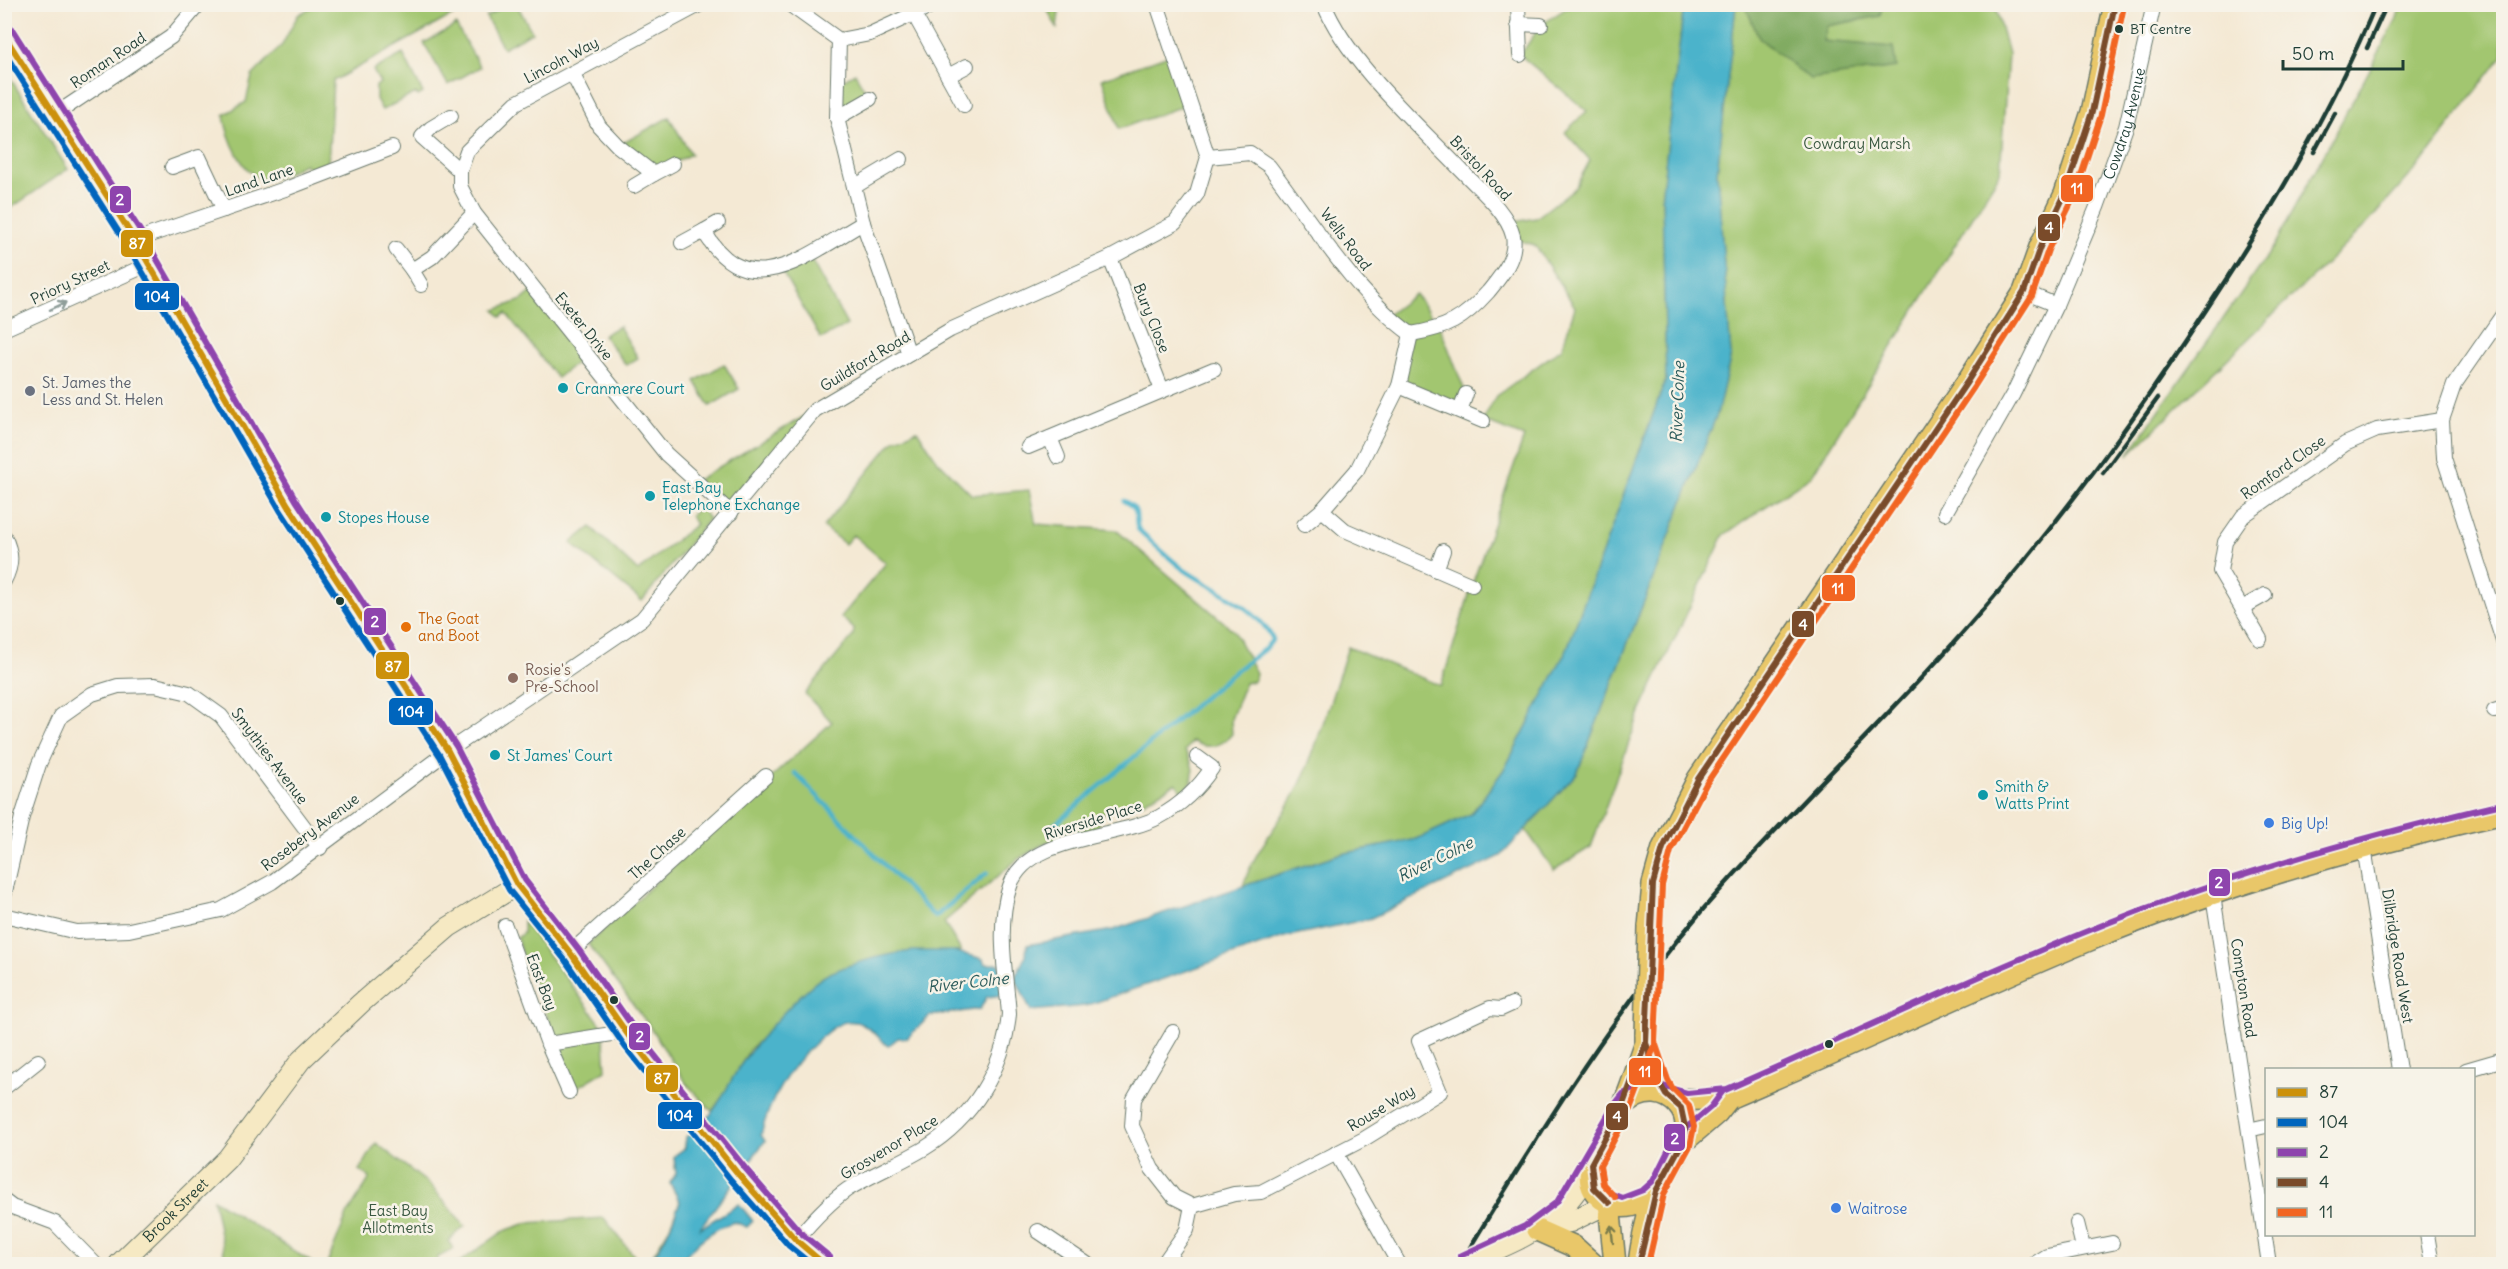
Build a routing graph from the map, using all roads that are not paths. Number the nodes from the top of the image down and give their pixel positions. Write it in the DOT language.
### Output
graph roads {
  1 [pos="199,4"];
  2 [pos="701,4"];
  3 [pos="789,4"];
  4 [pos="935,4"];
  5 [pos="1158,4"];
  6 [pos="1324,4"];
  7 [pos="1518,4"];
  8 [pos="2115,4"];
  9 [pos="2154,4"];
  10 [pos="915,15"];
  11 [pos="1518,24"];
  12 [pos="1541,25"];
  13 [pos="4,34"];
  14 [pos="839,40"];
  15 [pos="1520,55"];
  16 [pos="967,66"];
  17 [pos="572,73"];
  18 [pos="948,76"];
  19 [pos="870,99"];
  20 [pos="964,105"];
  21 [pos="56,114"];
  22 [pos="451,116"];
  23 [pos="837,118"];
  24 [pos="392,148"];
  25 [pos="1208,157"];
  26 [pos="902,159"];
  27 [pos="673,164"];
  28 [pos="172,167"];
  29 [pos="460,171"];
  30 [pos="654,174"];
  31 [pos="634,186"];
  32 [pos="854,187"];
  33 [pos="224,210"];
  34 [pos="474,213"];
  35 [pos="718,223"];
  36 [pos="864,223"];
  37 [pos="704,231"];
  38 [pos="135,240"];
  39 [pos="682,243"];
  40 [pos="396,249"];
  41 [pos="1110,258"];
  42 [pos="149,264"];
  43 [pos="412,270"];
  44 [pos="422,285"];
  45 [pos="2024,292"];
  46 [pos="2056,305"];
  47 [pos="2504,313"];
  48 [pos="4,329"];
  49 [pos="1411,334"];
  50 [pos="909,354"];
  51 [pos="1214,369"];
  52 [pos="1399,386"];
  53 [pos="1162,390"];
  54 [pos="1466,394"];
  55 [pos="1460,411"];
  56 [pos="2442,420"];
  57 [pos="1483,421"];
  58 [pos="1050,438"];
  59 [pos="1028,447"];
  60 [pos="1058,457"];
  61 [pos="1322,510"];
  62 [pos="731,513"];
  63 [pos="1945,513"];
  64 [pos="1304,525"];
  65 [pos="4,536"];
  66 [pos="1443,551"];
  67 [pos="1436,570"];
  68 [pos="4,581"];
  69 [pos="1472,585"];
  70 [pos="2265,595"];
  71 [pos="2497,595"];
  72 [pos="2242,608"];
  73 [pos="2260,639"];
  74 [pos="2504,644"];
  75 [pos="448,751"];
  76 [pos="1197,757"];
  77 [pos="766,776"];
  78 [pos="2504,813"];
  79 [pos="2364,847"];
  80 [pos="320,848"];
  81 [pos="517,885"];
  82 [pos="2213,895"];
  83 [pos="4,896"];
  84 [pos="4,915"];
  85 [pos="509,928"];
  86 [pos="1004,936"];
  87 [pos="570,953"];
  88 [pos="1512,1004"];
  89 [pos="624,1029"];
  90 [pos="1173,1032"];
  91 [pos="1646,1039"];
  92 [pos="548,1044"];
  93 [pos="2504,1059"];
  94 [pos="38,1061"];
  95 [pos="2399,1068"];
  96 [pos="2473,1068"];
  97 [pos="4,1088"];
  98 [pos="569,1092"];
  99 [pos="1670,1097"];
  100 [pos="1729,1098"];
  101 [pos="1622,1107"];
  102 [pos="1682,1143"];
  103 [pos="1336,1154"];
  104 [pos="1590,1170"];
  105 [pos="1656,1191"];
  106 [pos="4,1201"];
  107 [pos="1609,1203"];
  108 [pos="1192,1206"];
  109 [pos="2077,1223"];
  110 [pos="1038,1231"];
  111 [pos="1535,1231"];
  112 [pos="2427,1236"];
  113 [pos="796,1240"];
  114 [pos="2112,1243"];
  115 [pos="2083,1246"];
  116 [pos="95,1264"];
  117 [pos="119,1264"];
  118 [pos="824,1264"];
  119 [pos="1087,1264"];
  120 [pos="1163,1264"];
  121 [pos="1399,1264"];
  122 [pos="1464,1264"];
  123 [pos="1593,1264"];
  124 [pos="1615,1264"];
  125 [pos="1639,1264"];
  126 [pos="2034,1264"];
  127 [pos="2269,1264"];
  128 [pos="2432,1264"];
  1 -- 21 [label="street, Roman Road"];
  2 -- 17 [label="street, Lincoln Way"];
  3 -- 14 [label="street"];
  4 -- 10 [label="street"];
  5 -- 25 [label="street"];
  6 -- 49 [label="street, Bristol Road"];
  7 -- 11 [label="street"];
  8 -- 45 [label="main road"];
  9 -- 46 [label="street, Cowdray Avenue"];
  10 -- 14 [label="street"];
  10 -- 18 [label="street"];
  11 -- 12 [label="street"];
  11 -- 15 [label="street"];
  13 -- 21 [label="street"];
  14 -- 23 [label="street"];
  16 -- 18 [label="street"];
  17 -- 29 [label="street, Lincoln Way"];
  17 -- 30 [label="street"];
  18 -- 20 [label="street"];
  19 -- 23 [label="street"];
  21 -- 38 [label="street"];
  22 -- 29 [label="street"];
  23 -- 32 [label="street"];
  24 -- 33 [label="street, Land Lane"];
  25 -- 41 [label="street, Guildford Road"];
  25 -- 49 [label="street, Wells Road"];
  26 -- 32 [label="street"];
  27 -- 30 [label="street"];
  28 -- 33 [label="street"];
  29 -- 34 [label="street, Exeter Drive"];
  30 -- 31 [label="street"];
  32 -- 36 [label="street"];
  33 -- 38 [label="street, Land Lane"];
  34 -- 43 [label="street"];
  34 -- 62 [label="street, Exeter Drive"];
  35 -- 37 [label="street"];
  36 -- 37 [label="street"];
  36 -- 50 [label="street"];
  37 -- 39 [label="street"];
  38 -- 42 [label="street"];
  40 -- 43 [label="street"];
  41 -- 50 [label="street, Guildford Road"];
  41 -- 53 [label="street, Bury Close"];
  48 -- 42 [label="street, Priory Street, one-way"];
  42 -- 75 [label="street"];
  43 -- 44 [label="street"];
  45 -- 46 [label="street"];
  45 -- 91 [label="main road, bridge"];
  46 -- 63 [label="street, Cowdray Avenue"];
  47 -- 56 [label="street"];
  49 -- 52 [label="street"];
  50 -- 62 [label="street, Guildford Road"];
  51 -- 53 [label="street"];
  52 -- 55 [label="street"];
  52 -- 61 [label="street"];
  53 -- 58 [label="street"];
  54 -- 55 [label="street"];
  55 -- 57 [label="street"];
  56 -- 71 [label="street"];
  56 -- 72 [label="street, Romford Close"];
  58 -- 59 [label="street"];
  58 -- 60 [label="street"];
  61 -- 64 [label="street"];
  61 -- 67 [label="street"];
  62 -- 75 [label="street, Guildford Road"];
  65 -- 68 [label="street"];
  66 -- 67 [label="street"];
  67 -- 69 [label="street"];
  70 -- 72 [label="street"];
  71 -- 74 [label="street"];
  72 -- 73 [label="street, Romford Close"];
  75 -- 80 [label="street, Rosebery Avenue"];
  75 -- 81 [label="street"];
  76 -- 86 [label="street, Riverside Place"];
  77 -- 87 [label="street, The Chase"];
  78 -- 79 [label="main road"];
  79 -- 82 [label="main road"];
  79 -- 95 [label="street, Dilbridge Road West"];
  80 -- 83 [label="street, Smythies Avenue"];
  80 -- 84 [label="street, Rosebery Avenue"];
  81 -- 87 [label="street"];
  81 -- 117 [label="street, Brook Street"];
  82 -- 100 [label="main road"];
  82 -- 127 [label="street, Compton Road"];
  85 -- 92 [label="street, East Bay"];
  86 -- 113 [label="street, Grosvenor Place"];
  87 -- 89 [label="street"];
  88 -- 103 [label="street, Rouse Way"];
  89 -- 92 [label="street"];
  89 -- 113 [label="street"];
  90 -- 108 [label="street"];
  91 -- 99 [label="main road"];
  91 -- 101 [label="main road"];
  92 -- 98 [label="street, East Bay"];
  93 -- 96 [label="street"];
  94 -- 97 [label="street"];
  99 -- 100 [label="main road"];
  99 -- 101 [label="main road"];
  99 -- 102 [label="main road"];
  100 -- 102 [label="main road"];
  101 -- 104 [label="main road"];
  102 -- 105 [label="main road"];
  103 -- 108 [label="street, Rouse Way"];
  103 -- 121 [label="street"];
  104 -- 107 [label="main road"];
  104 -- 111 [label="street"];
  105 -- 107 [label="main road"];
  105 -- 125 [label="main road"];
  106 -- 116 [label="street"];
  107 -- 111 [label="street"];
  124 -- 107 [label="main road, one-way"];
  108 -- 120 [label="street"];
  109 -- 115 [label="street"];
  110 -- 119 [label="street"];
  111 -- 122 [label="street"];
  111 -- 123 [label="main road"];
  112 -- 128 [label="street"];
  113 -- 118 [label="street"];
  114 -- 115 [label="street"];
  115 -- 126 [label="street"];
}
